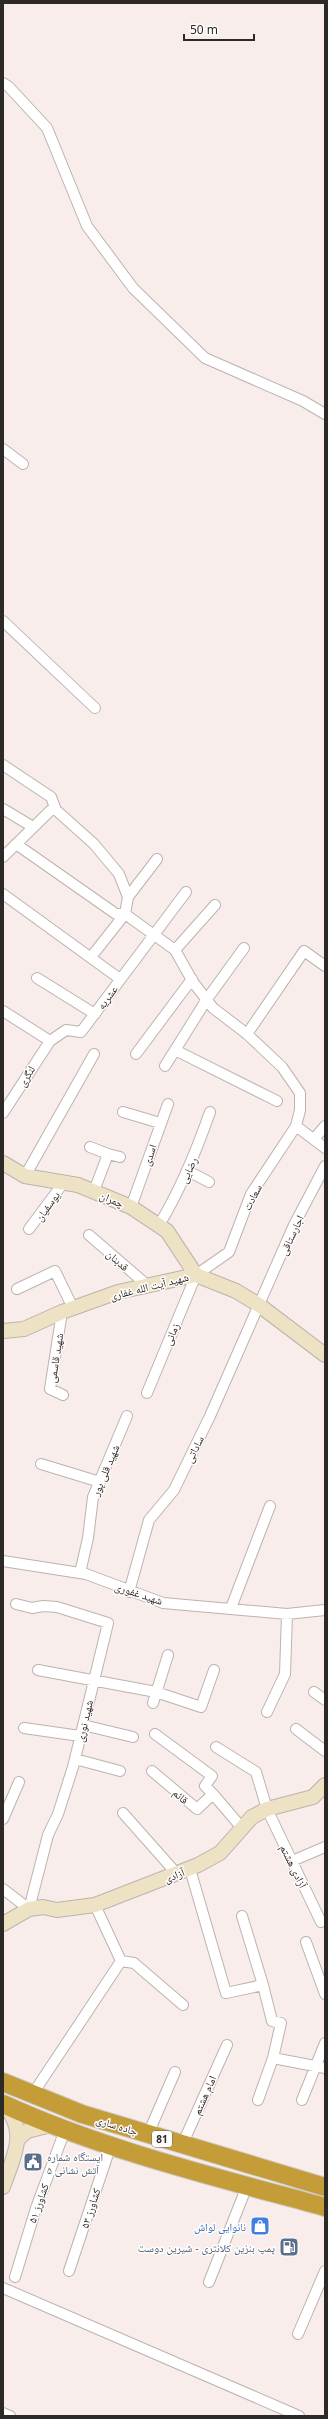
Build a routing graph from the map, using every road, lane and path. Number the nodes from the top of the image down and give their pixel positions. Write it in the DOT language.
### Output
graph roads {
  1 [pos="3,83"];
  2 [pos="325,414"];
  3 [pos="3,449"];
  4 [pos="24,464"];
  5 [pos="3,621"];
  6 [pos="95,708"];
  7 [pos="3,765"];
  8 [pos="54,807"];
  9 [pos="3,809"];
  10 [pos="33,828"];
  11 [pos="16,844"];
  12 [pos="3,857"];
  13 [pos="157,859"];
  14 [pos="186,892"];
  15 [pos="3,894"];
  16 [pos="128,897"];
  17 [pos="215,905"];
  18 [pos="126,914"];
  19 [pos="154,934"];
  20 [pos="244,948"];
  21 [pos="175,950"];
  22 [pos="91,957"];
  23 [pos="325,966"];
  24 [pos="37,978"];
  25 [pos="120,979"];
  26 [pos="192,979"];
  27 [pos="206,999"];
  28 [pos="3,1011"];
  29 [pos="95,1014"];
  30 [pos="247,1034"];
  31 [pos="50,1041"];
  32 [pos="175,1050"];
  33 [pos="94,1054"];
  34 [pos="136,1054"];
  35 [pos="165,1066"];
  36 [pos="277,1101"];
  37 [pos="168,1104"];
  38 [pos="123,1112"];
  39 [pos="210,1112"];
  40 [pos="3,1113"];
  41 [pos="160,1123"];
  42 [pos="296,1126"];
  43 [pos="325,1126"];
  44 [pos="314,1139"];
  45 [pos="90,1147"];
  46 [pos="325,1148"];
  47 [pos="108,1154"];
  48 [pos="120,1157"];
  49 [pos="4,1165"];
  50 [pos="325,1166"];
  51 [pos="188,1170"];
  52 [pos="26,1176"];
  53 [pos="64,1182"];
  54 [pos="209,1182"];
  55 [pos="94,1191"];
  56 [pos="131,1207"];
  57 [pos="159,1225"];
  58 [pos="29,1229"];
  59 [pos="89,1235"];
  60 [pos="196,1275"];
  61 [pos="148,1286"];
  62 [pos="18,1289"];
  63 [pos="259,1304"];
  64 [pos="68,1310"];
  65 [pos="3,1330"];
  66 [pos="325,1355"];
  67 [pos="146,1393"];
  68 [pos="63,1395"];
  69 [pos="127,1416"];
  70 [pos="41,1464"];
  71 [pos="100,1482"];
  72 [pos="270,1506"];
  73 [pos="3,1561"];
  74 [pos="80,1573"];
  75 [pos="129,1592"];
  76 [pos="16,1604"];
  77 [pos="231,1608"];
  78 [pos="325,1610"];
  79 [pos="287,1614"];
  80 [pos="168,1655"];
  81 [pos="38,1670"];
  82 [pos="214,1670"];
  83 [pos="94,1680"];
  84 [pos="156,1692"];
  85 [pos="314,1692"];
  86 [pos="325,1700"];
  87 [pos="153,1702"];
  88 [pos="267,1712"];
  89 [pos="83,1725"];
  90 [pos="24,1728"];
  91 [pos="296,1729"];
  92 [pos="155,1734"];
  93 [pos="80,1736"];
  94 [pos="132,1737"];
  95 [pos="216,1747"];
  96 [pos="325,1751"];
  97 [pos="75,1759"];
  98 [pos="120,1771"];
  99 [pos="152,1771"];
  100 [pos="19,1782"];
  101 [pos="325,1785"];
  102 [pos="213,1794"];
  103 [pos="267,1809"];
  104 [pos="123,1813"];
  105 [pos="3,1819"];
  106 [pos="242,1828"];
  107 [pos="325,1847"];
  108 [pos="292,1861"];
  109 [pos="183,1871"];
  110 [pos="3,1889"];
  111 [pos="95,1905"];
  112 [pos="29,1909"];
  113 [pos="242,1916"];
  114 [pos="321,1922"];
  115 [pos="3,1924"];
  116 [pos="306,1942"];
  117 [pos="121,1961"];
  118 [pos="263,1985"];
  119 [pos="325,1994"];
  120 [pos="183,2005"];
  121 [pos="325,2043"];
  122 [pos="227,2045"];
  123 [pos="274,2058"];
  124 [pos="320,2067"];
  125 [pos="175,2072"];
  126 [pos="3,2082"];
  127 [pos="32,2095"];
  128 [pos="258,2100"];
  129 [pos="302,2100"];
  130 [pos="4,2105"];
  131 [pos="58,2127"];
  132 [pos="148,2134"];
  133 [pos="18,2140"];
  134 [pos="111,2145"];
  135 [pos="182,2145"];
  136 [pos="3,2186"];
  137 [pos="247,2186"];
  138 [pos="325,2187"];
  139 [pos="325,2207"];
  140 [pos="69,2271"];
  141 [pos="325,2271"];
  142 [pos="15,2276"];
  143 [pos="209,2282"];
  144 [pos="3,2288"];
  145 [pos="298,2334"];
  146 [pos="3,2412"];
  147 [pos="10,2416"];
  148 [pos="299,2416"];
  1 -- 2 [label="street"];
  3 -- 4 [label="street"];
  5 -- 6 [label="street"];
  7 -- 8 [label="street"];
  8 -- 10 [label="street"];
  8 -- 16 [label="street"];
  9 -- 10 [label="street"];
  10 -- 11 [label="street"];
  11 -- 12 [label="street"];
  11 -- 18 [label="street"];
  13 -- 16 [label="street"];
  14 -- 19 [label="street, عشریه"];
  15 -- 22 [label="street"];
  16 -- 18 [label="street"];
  17 -- 21 [label="street"];
  18 -- 19 [label="street"];
  18 -- 22 [label="street"];
  19 -- 21 [label="street"];
  19 -- 25 [label="street, عشریه"];
  20 -- 27 [label="street"];
  21 -- 26 [label="street"];
  22 -- 25 [label="street"];
  23 -- 30 [label="street"];
  24 -- 29 [label="street"];
  25 -- 29 [label="street, عشریه"];
  26 -- 27 [label="street"];
  26 -- 34 [label="street"];
  27 -- 30 [label="street"];
  27 -- 32 [label="street"];
  28 -- 31 [label="street"];
  29 -- 31 [label="street, عشریه"];
  30 -- 42 [label="street, سعادت"];
  31 -- 40 [label="street, لنگری"];
  32 -- 35 [label="street"];
  32 -- 36 [label="street"];
  33 -- 52 [label="street"];
  37 -- 41 [label="street, اسدی"];
  38 -- 41 [label="street"];
  39 -- 51 [label="street, رضایی"];
  41 -- 56 [label="street, اسدی"];
  42 -- 44 [label="street"];
  42 -- 60 [label="street, سعادت"];
  43 -- 44 [label="street"];
  44 -- 46 [label="street"];
  45 -- 47 [label="street"];
  47 -- 48 [label="street"];
  47 -- 55 [label="street"];
  49 -- 52 [label="street, چمران"];
  50 -- 63 [label="street, اجارستاقی"];
  51 -- 54 [label="street"];
  51 -- 57 [label="street, رضایی"];
  52 -- 53 [label="street, چمران"];
  53 -- 55 [label="street, چمران"];
  53 -- 58 [label="street, یوسفیان"];
  55 -- 56 [label="street, چمران"];
  56 -- 57 [label="street, چمران"];
  57 -- 60 [label="street, چمران"];
  59 -- 61 [label="street, قدبنان"];
  60 -- 61 [label="street, شهید آیت الله غفاری"];
  60 -- 63 [label="street, شهید آیت الله غفاری"];
  60 -- 67 [label="street, زمانی"];
  61 -- 64 [label="street, شهید آیت الله غفاری"];
  62 -- 64 [label="street"];
  63 -- 66 [label="street, شهید آیت الله غفاری"];
  63 -- 75 [label="street, ساداتی"];
  64 -- 65 [label="street, شهید آیت الله غفاری"];
  64 -- 68 [label="street, شهید قاسمی"];
  69 -- 71 [label="street, شهید قلی پور"];
  70 -- 71 [label="street"];
  71 -- 74 [label="street, شهید قلی پور"];
  72 -- 77 [label="street"];
  73 -- 74 [label="street, شهید غفوری"];
  74 -- 75 [label="street, شهید غفوری"];
  75 -- 77 [label="street, شهید غفوری"];
  76 -- 83 [label="street, شهید نوری"];
  77 -- 79 [label="street, شهید غفوری"];
  78 -- 79 [label="street, شهید غفوری"];
  79 -- 88 [label="street"];
  80 -- 84 [label="street"];
  81 -- 83 [label="street"];
  82 -- 84 [label="street"];
  83 -- 84 [label="street"];
  83 -- 89 [label="street, شهید نوری"];
  84 -- 87 [label="street"];
  85 -- 86 [label="street"];
  89 -- 93 [label="street, شهید نوری"];
  89 -- 94 [label="street"];
  90 -- 93 [label="street"];
  91 -- 96 [label="street"];
  92 -- 102 [label="street"];
  93 -- 97 [label="street, شهید نوری"];
  95 -- 103 [label="street, آزادی هشتم"];
  97 -- 98 [label="street"];
  97 -- 112 [label="street, شهید نوری"];
  99 -- 102 [label="street, قائم"];
  100 -- 105 [label="street"];
  101 -- 103 [label="street, آزادی"];
  102 -- 106 [label="street"];
  103 -- 106 [label="street, آزادی"];
  103 -- 108 [label="street, آزادی هشتم"];
  104 -- 109 [label="street"];
  106 -- 109 [label="street, آزادی"];
  107 -- 108 [label="street"];
  108 -- 114 [label="street, آزادی هشتم"];
  109 -- 111 [label="street, آزادی"];
  109 -- 118 [label="street"];
  110 -- 112 [label="street"];
  111 -- 112 [label="street, آزادی"];
  111 -- 117 [label="street"];
  112 -- 115 [label="street, آزادی"];
  113 -- 118 [label="street"];
  116 -- 119 [label="street"];
  117 -- 120 [label="street"];
  117 -- 127 [label="street"];
  118 -- 123 [label="street"];
  121 -- 124 [label="street"];
  122 -- 135 [label="street, امام هشتم"];
  123 -- 124 [label="street"];
  123 -- 128 [label="street"];
  124 -- 129 [label="street"];
  125 -- 132 [label="street"];
  126 -- 127 [label="highway, جاده ساری / 81"];
  127 -- 132 [label="highway, جاده ساری / 81"];
  130 -- 131 [label="highway, جاده ساری / 81"];
  130 -- 133 [label="street"];
  131 -- 133 [label="street"];
  131 -- 134 [label="highway, جاده ساری / 81"];
  131 -- 142 [label="street, کشاورز ۵۱"];
  132 -- 135 [label="highway, جاده ساری / 81"];
  133 -- 136 [label="street"];
  134 -- 137 [label="highway, جاده ساری / 81"];
  134 -- 140 [label="street, کشاورز ۵۳"];
  135 -- 138 [label="highway, جاده ساری / 81"];
  137 -- 139 [label="highway, جاده ساری / 81"];
  137 -- 143 [label="street"];
  141 -- 145 [label="street"];
  144 -- 148 [label="street"];
  146 -- 147 [label="street"];
}
